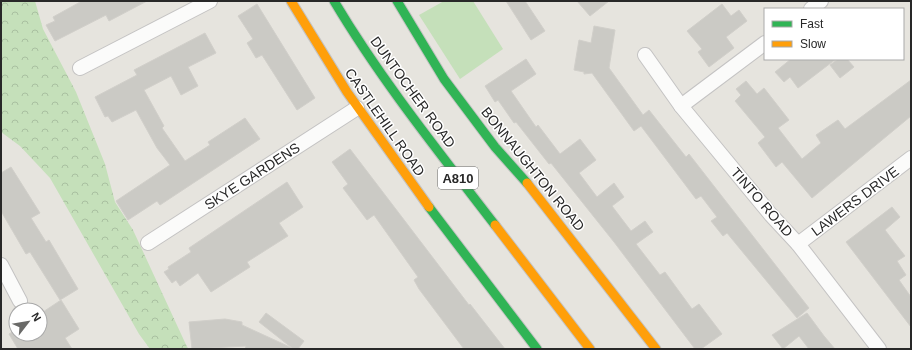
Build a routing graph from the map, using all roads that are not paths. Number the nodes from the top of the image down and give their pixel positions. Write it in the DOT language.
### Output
graph roads {
  1 [pos="210,1"];
  2 [pos="291,1"];
  3 [pos="334,1"];
  4 [pos="397,1"];
  5 [pos="822,1"];
  6 [pos="812,8"];
  7 [pos="764,44"];
  8 [pos="645,55"];
  9 [pos="80,68"];
  10 [pos="681,106"];
  11 [pos="357,108"];
  12 [pos="911,158"];
  13 [pos="148,243"];
  14 [pos="798,244"];
  15 [pos="1,265"];
  16 [pos="20,301"];
  17 [pos="537,349"];
  18 [pos="590,349"];
  19 [pos="656,349"];
  20 [pos="879,349"];
  1 -- 9 [label="street"];
  2 -- 11 [label="street, CASTLEHILL ROAD"];
  3 -- 18 [label="street, DUNTOCHER ROAD / A810"];
  4 -- 19 [label="street, BONNAUGHTON ROAD"];
  5 -- 6 [label="street"];
  7 -- 10 [label="street"];
  8 -- 10 [label="street, TINTO ROAD"];
  10 -- 14 [label="street, TINTO ROAD"];
  11 -- 13 [label="street, SKYE GARDENS"];
  11 -- 17 [label="street, CASTLEHILL ROAD"];
  12 -- 14 [label="street, LAWERS DRIVE"];
  14 -- 20 [label="street, TINTO ROAD"];
  15 -- 16 [label="street"];
}
